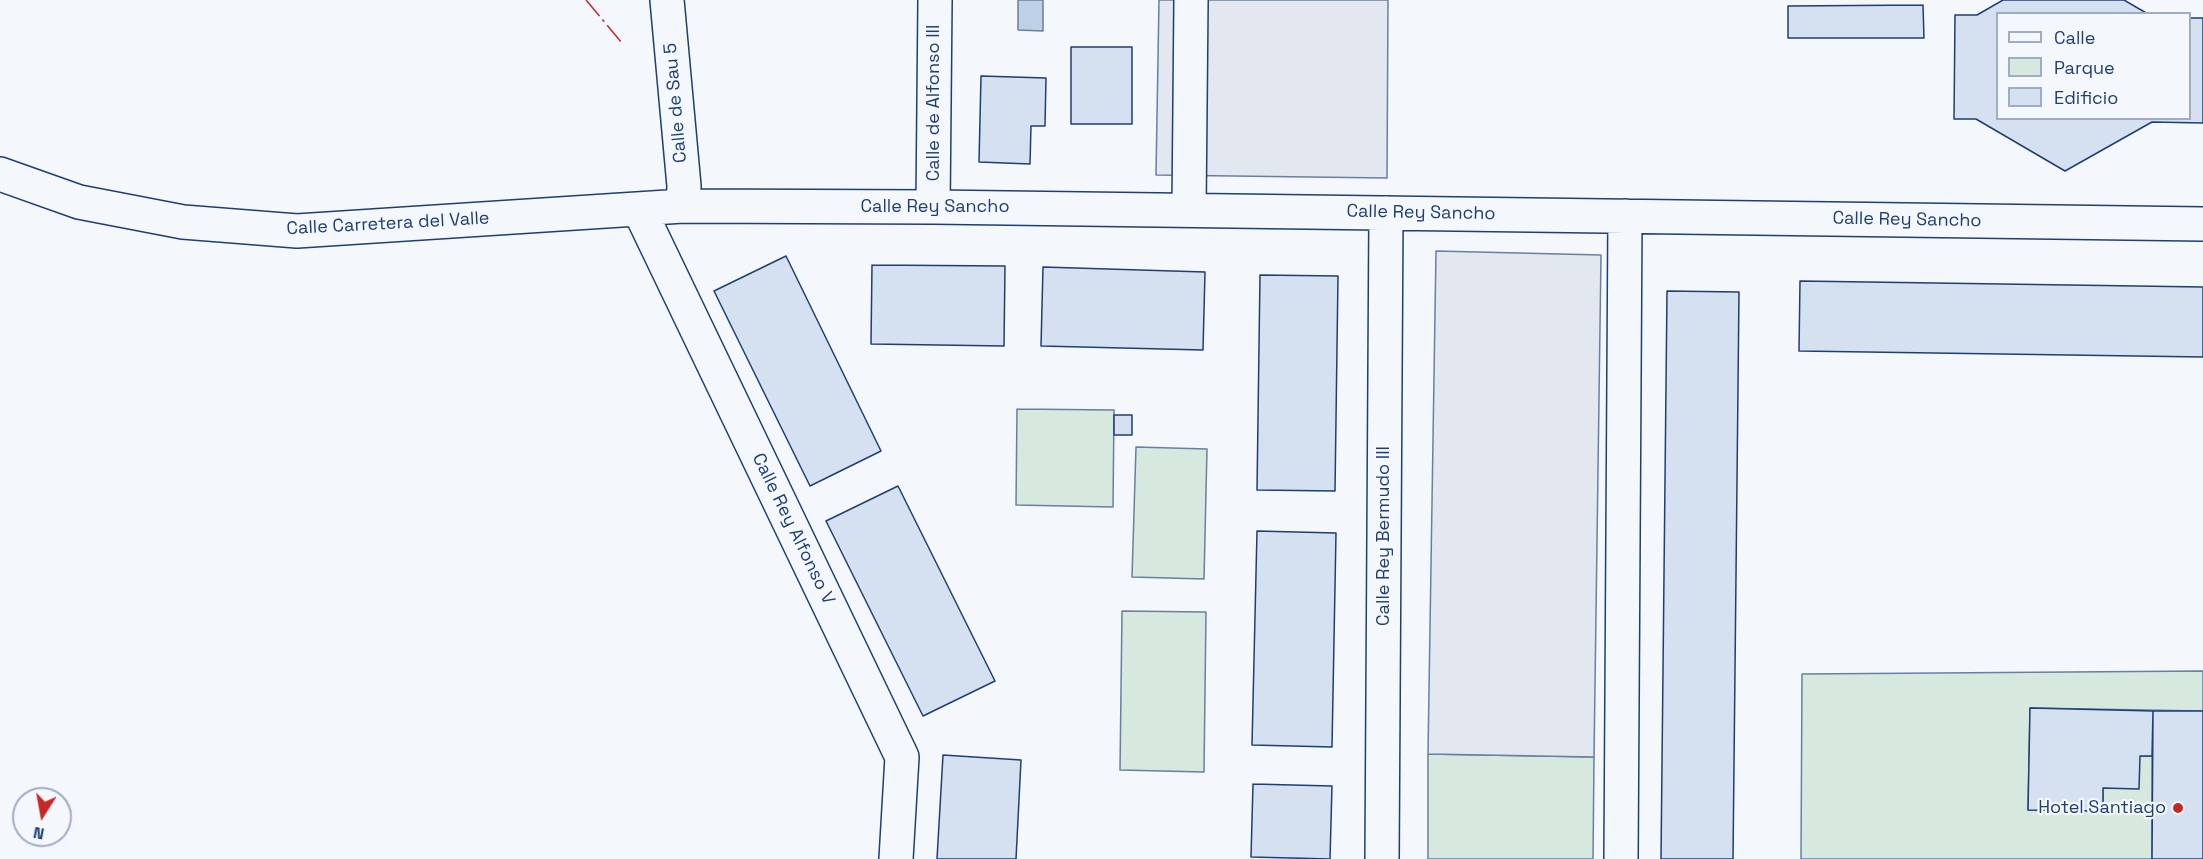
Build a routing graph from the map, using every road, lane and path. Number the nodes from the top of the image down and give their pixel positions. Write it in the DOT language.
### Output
graph roads {
  1 [pos="667,0"];
  2 [pos="934,0"];
  3 [pos="1191,0"];
  4 [pos="0,174"];
  5 [pos="683,206"];
  6 [pos="933,207"];
  7 [pos="639,209"];
  8 [pos="1189,210"];
  9 [pos="1386,213"];
  10 [pos="1625,216"];
  11 [pos="2203,224"];
  12 [pos="896,859"];
  13 [pos="1382,859"];
  14 [pos="1621,859"];
  1 -- 5 [label="street, Calle de Sau 5"];
  2 -- 6 [label="street, Calle de Alfonso III"];
  3 -- 8 [label="street"];
  4 -- 7 [label="street, Calle Carretera del Valle"];
  5 -- 6 [label="street, Calle Rey Sancho"];
  5 -- 7 [label="street, Calle Rey Sancho"];
  6 -- 8 [label="street, Calle Rey Sancho"];
  7 -- 12 [label="street, Calle Rey Alfonso V"];
  8 -- 9 [label="street, Calle Rey Sancho"];
  9 -- 10 [label="street, Calle Rey Sancho"];
  9 -- 13 [label="street, Calle Rey Bermudo III"];
  10 -- 11 [label="street, Calle Rey Sancho"];
  10 -- 14 [label="street"];
}
